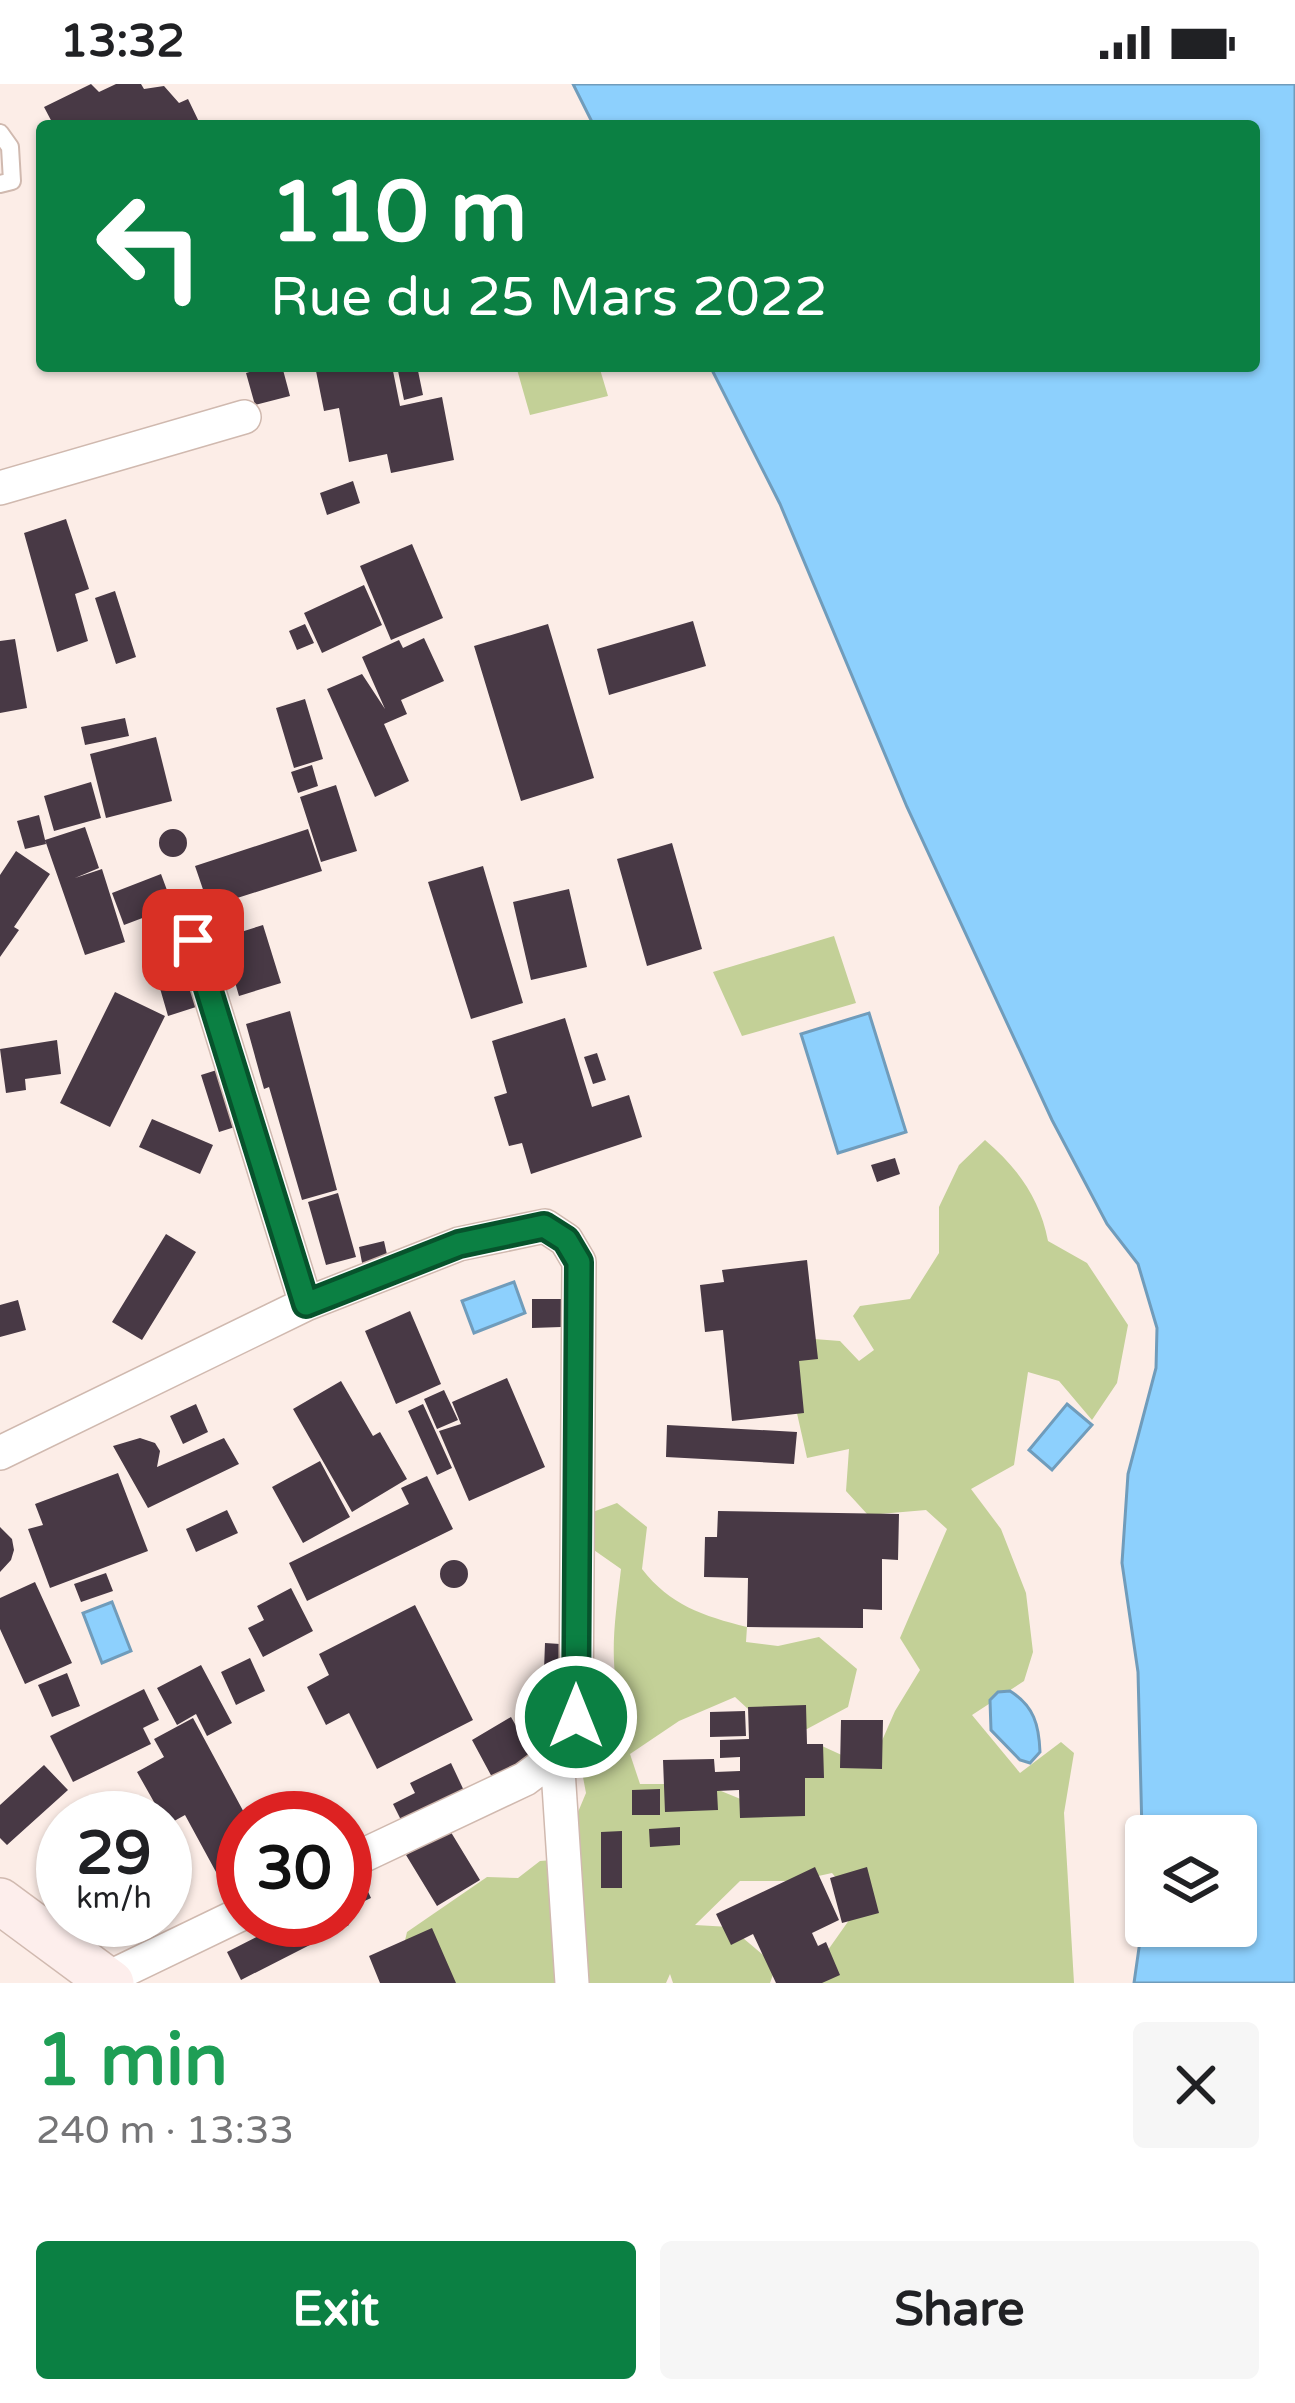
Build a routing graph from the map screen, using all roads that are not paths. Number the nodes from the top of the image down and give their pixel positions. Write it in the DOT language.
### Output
graph roads {
  1 [pos="0,133"];
  2 [pos="0,184"];
  3 [pos="244,417"];
  4 [pos="0,488"];
  5 [pos="193,940"];
  6 [pos="306,1304"];
  7 [pos="0,1453"];
  8 [pos="556,1755"];
  9 [pos="372,1851"];
  10 [pos="0,1901"];
  11 [pos="216,1927"];
  12 [pos="109,1981"];
  13 [pos="572,1983"];
  1 -- 2 [label="lane"];
  3 -- 4 [label="street"];
  5 -- 6 [label="street"];
  6 -- 7 [label="street"];
  6 -- 8 [label="street"];
  8 -- 9 [label="street"];
  8 -- 13 [label="street"];
  10 -- 12 [label="main road"];
  11 -- 12 [label="street"];
}
